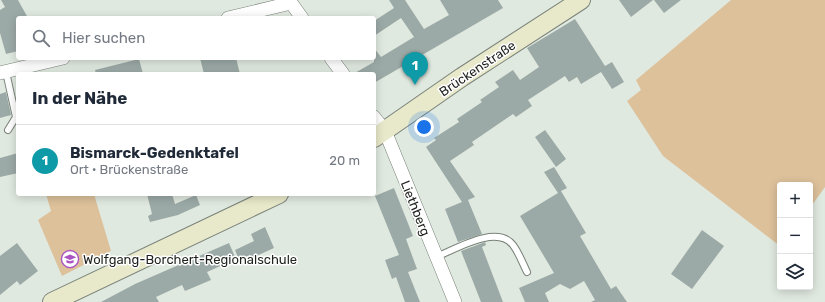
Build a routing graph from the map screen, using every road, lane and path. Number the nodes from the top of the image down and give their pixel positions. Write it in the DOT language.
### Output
graph roads {
  1 [pos="581,0"];
  2 [pos="290,1"];
  3 [pos="235,16"];
  4 [pos="301,16"];
  5 [pos="56,60"];
  6 [pos="332,60"];
  7 [pos="342,72"];
  8 [pos="3,73"];
  9 [pos="376,124"];
  10 [pos="8,130"];
  11 [pos="379,135"];
  12 [pos="275,196"];
  13 [pos="436,256"];
  14 [pos="527,272"];
  15 [pos="52,302"];
  16 [pos="455,302"];
  1 -- 11 [label="street, Brückenstraße"];
  2 -- 3 [label="street"];
  2 -- 4 [label="street"];
  5 -- 8 [label="street"];
  6 -- 7 [label="street"];
  8 -- 10 [label="lane"];
  9 -- 11 [label="street, Liethberg"];
  11 -- 13 [label="street, Liethberg"];
  12 -- 15 [label="street"];
  13 -- 14 [label="lane"];
  13 -- 16 [label="street, Liethberg"];
}
